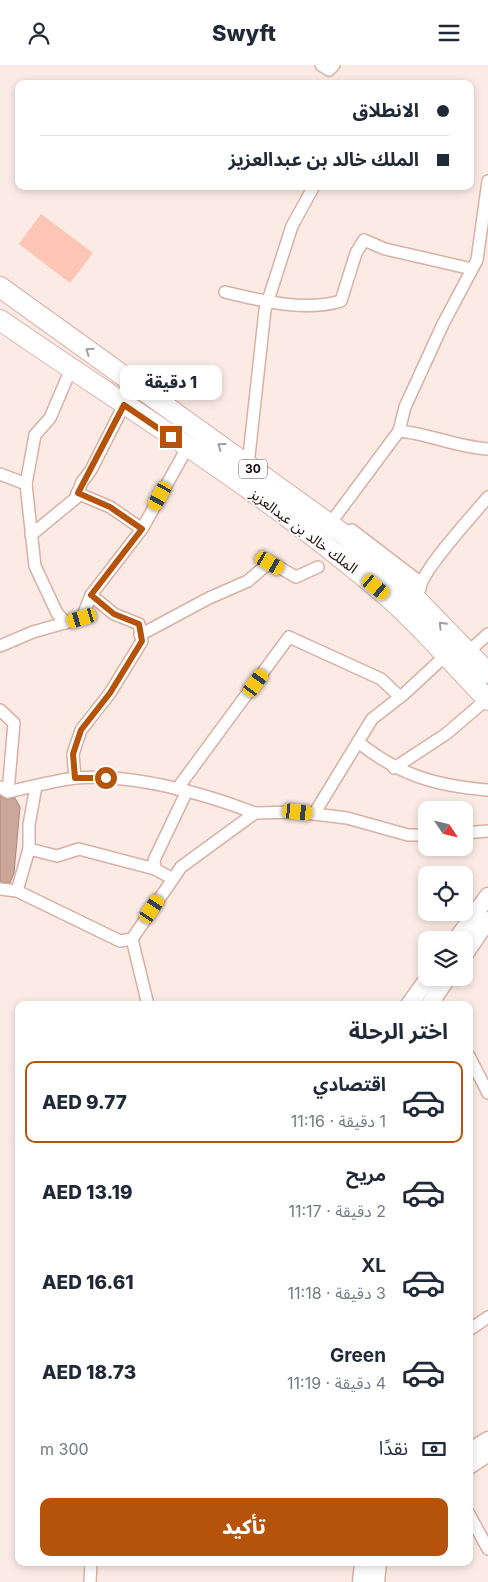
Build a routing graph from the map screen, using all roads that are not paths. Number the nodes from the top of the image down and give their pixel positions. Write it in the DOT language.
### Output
graph roads {
  1 [pos="321,65"];
  2 [pos="334,65"];
  3 [pos="488,181"];
  4 [pos="312,190"];
  5 [pos="479,264"];
  6 [pos="0,287"];
  7 [pos="225,292"];
  8 [pos="268,302"];
  9 [pos="0,320"];
  10 [pos="71,369"];
  11 [pos="124,405"];
  12 [pos="399,431"];
  13 [pos="187,448"];
  14 [pos="488,449"];
  15 [pos="248,465"];
  16 [pos="0,474"];
  17 [pos="26,484"];
  18 [pos="280,488"];
  19 [pos="78,493"];
  20 [pos="488,497"];
  21 [pos="335,517"];
  22 [pos="142,529"];
  23 [pos="31,535"];
  24 [pos="318,567"];
  25 [pos="420,592"];
  26 [pos="91,595"];
  27 [pos="66,623"];
  28 [pos="488,634"];
  29 [pos="140,635"];
  30 [pos="0,645"];
  31 [pos="468,651"];
  32 [pos="445,656"];
  33 [pos="488,673"];
  34 [pos="400,697"];
  35 [pos="487,699"];
  36 [pos="0,710"];
  37 [pos="358,742"];
  38 [pos="394,767"];
  39 [pos="75,778"];
  40 [pos="36,786"];
  41 [pos="4,789"];
  42 [pos="488,789"];
  43 [pos="182,790"];
  44 [pos="255,813"];
  45 [pos="314,814"];
  46 [pos="488,831"];
  47 [pos="473,832"];
  48 [pos="418,835"];
  49 [pos="29,849"];
  50 [pos="155,869"];
  51 [pos="172,879"];
  52 [pos="0,889"];
  53 [pos="18,891"];
  54 [pos="488,896"];
  55 [pos="488,920"];
  56 [pos="463,931"];
  57 [pos="132,939"];
  58 [pos="473,942"];
  59 [pos="423,986"];
  60 [pos="444,986"];
  61 [pos="147,1001"];
  62 [pos="412,1001"];
  63 [pos="436,1001"];
  64 [pos="473,1064"];
  65 [pos="488,1093"];
  66 [pos="488,1319"];
  67 [pos="473,1328"];
  68 [pos="488,1440"];
  69 [pos="473,1449"];
  70 [pos="488,1453"];
  71 [pos="473,1463"];
  72 [pos="473,1521"];
  73 [pos="488,1549"];
  74 [pos="91,1566"];
  75 [pos="363,1566"];
  76 [pos="378,1566"];
  77 [pos="90,1582"];
  78 [pos="361,1582"];
  79 [pos="376,1582"];
  1 -- 2 [label="street"];
  3 -- 5 [label="street"];
  4 -- 8 [label="street"];
  5 -- 8 [label="street"];
  5 -- 12 [label="street"];
  15 -- 6 [label="highway, الملك خالد بن عبدالعزيز / 30, one-way"];
  7 -- 8 [label="street"];
  8 -- 15 [label="street"];
  9 -- 10 [label="highway, الملك خالد بن عبدالعزيز / 30"];
  10 -- 11 [label="highway, الملك خالد بن عبدالعزيز / 30"];
  10 -- 17 [label="street"];
  11 -- 13 [label="highway, الملك خالد بن عبدالعزيز / 30"];
  11 -- 19 [label="street"];
  12 -- 14 [label="street"];
  12 -- 21 [label="street"];
  13 -- 22 [label="street"];
  13 -- 32 [label="highway, الملك خالد بن عبدالعزيز / 30"];
  15 -- 18 [label="highway, الملك خالد بن عبدالعزيز / 30"];
  16 -- 17 [label="street"];
  17 -- 23 [label="street"];
  18 -- 21 [label="street"];
  18 -- 25 [label="highway, الملك خالد بن عبدالعزيز / 30"];
  19 -- 22 [label="street"];
  19 -- 23 [label="street"];
  20 -- 25 [label="street"];
  21 -- 25 [label="street"];
  22 -- 26 [label="street"];
  23 -- 27 [label="street"];
  24 -- 29 [label="street"];
  31 -- 25 [label="highway, الملك خالد بن عبدالعزيز / 30, one-way"];
  26 -- 27 [label="street"];
  26 -- 29 [label="street"];
  27 -- 30 [label="street"];
  28 -- 31 [label="street"];
  29 -- 39 [label="street"];
  31 -- 33 [label="highway, الملك خالد بن عبدالعزيز / 30"];
  32 -- 34 [label="street"];
  32 -- 35 [label="highway, الملك خالد بن عبدالعزيز / 30"];
  34 -- 37 [label="street"];
  34 -- 43 [label="street"];
  35 -- 38 [label="street"];
  36 -- 41 [label="street"];
  37 -- 38 [label="street"];
  37 -- 45 [label="street"];
  38 -- 42 [label="street"];
  39 -- 40 [label="street"];
  39 -- 43 [label="street"];
  40 -- 41 [label="street"];
  40 -- 49 [label="street"];
  43 -- 44 [label="street"];
  43 -- 50 [label="street"];
  44 -- 45 [label="street"];
  44 -- 51 [label="street"];
  45 -- 48 [label="street"];
  46 -- 47 [label="street"];
  49 -- 50 [label="street"];
  49 -- 53 [label="street"];
  50 -- 51 [label="street"];
  51 -- 57 [label="street"];
  52 -- 53 [label="street"];
  53 -- 57 [label="street"];
  54 -- 56 [label="street"];
  55 -- 58 [label="street"];
  57 -- 61 [label="street"];
  59 -- 62 [label="street"];
  60 -- 63 [label="street"];
  64 -- 65 [label="street"];
  66 -- 67 [label="street"];
  68 -- 69 [label="street"];
  70 -- 71 [label="street"];
  72 -- 73 [label="street"];
  74 -- 77 [label="street"];
  75 -- 78 [label="street"];
  76 -- 79 [label="street"];
}
